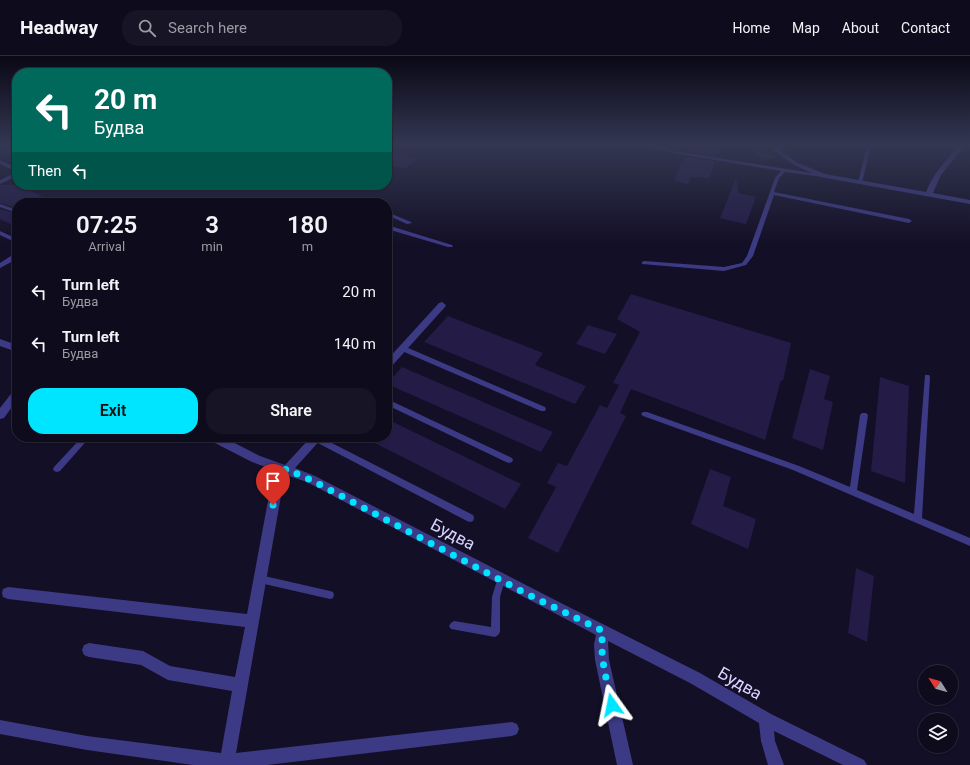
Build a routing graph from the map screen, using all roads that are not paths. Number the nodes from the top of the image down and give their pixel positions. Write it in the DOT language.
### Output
graph roads {
  1 [pos="777,178"];
  2 [pos="834,178"];
  3 [pos="861,178"];
  4 [pos="935,178"];
  5 [pos="860,183"];
  6 [pos="772,193"];
  7 [pos="929,195"];
  8 [pos="970,202"];
  9 [pos="0,205"];
  10 [pos="12,210"];
  11 [pos="392,215"];
  12 [pos="909,220"];
  13 [pos="409,222"];
  14 [pos="392,229"];
  15 [pos="0,233"];
  16 [pos="12,239"];
  17 [pos="450,246"];
  18 [pos="12,259"];
  19 [pos="644,263"];
  20 [pos="0,266"];
  21 [pos="442,305"];
  22 [pos="0,342"];
  23 [pos="12,347"];
  24 [pos="404,349"];
  25 [pos="392,361"];
  26 [pos="927,377"];
  27 [pos="12,399"];
  28 [pos="392,404"];
  29 [pos="543,409"];
  30 [pos="645,414"];
  31 [pos="0,415"];
  32 [pos="864,415"];
  33 [pos="81,442"];
  34 [pos="223,442"];
  35 [pos="314,442"];
  36 [pos="326,442"];
  37 [pos="509,460"];
  38 [pos="57,469"];
  39 [pos="286,469"];
  40 [pos="853,492"];
  41 [pos="470,518"];
  42 [pos="918,520"];
  43 [pos="970,542"];
  44 [pos="260,579"];
  45 [pos="501,580"];
  46 [pos="8,593"];
  47 [pos="330,595"];
  48 [pos="252,621"];
  49 [pos="454,626"];
  50 [pos="603,631"];
  51 [pos="89,650"];
  52 [pos="241,685"];
  53 [pos="766,719"];
  54 [pos="0,727"];
  55 [pos="512,729"];
  56 [pos="226,764"];
  57 [pos="625,765"];
  58 [pos="776,765"];
  59 [pos="859,765"];
  1 -- 6 [label="lane"];
  2 -- 5 [label="street"];
  3 -- 5 [label="lane"];
  4 -- 7 [label="street"];
  5 -- 7 [label="street"];
  6 -- 12 [label="lane"];
  6 -- 19 [label="lane"];
  7 -- 8 [label="street"];
  9 -- 10 [label="lane"];
  11 -- 13 [label="lane"];
  14 -- 17 [label="lane"];
  15 -- 16 [label="lane"];
  18 -- 20 [label="street"];
  21 -- 24 [label="street"];
  22 -- 23 [label="street"];
  24 -- 25 [label="street"];
  24 -- 29 [label="lane"];
  26 -- 42 [label="lane"];
  27 -- 31 [label="street"];
  28 -- 37 [label="lane"];
  30 -- 40 [label="lane"];
  32 -- 40 [label="lane"];
  33 -- 38 [label="lane"];
  34 -- 39 [label="street, Будва"];
  35 -- 39 [label="street"];
  36 -- 41 [label="lane"];
  39 -- 44 [label="street"];
  39 -- 45 [label="street, Будва"];
  40 -- 42 [label="lane"];
  42 -- 43 [label="lane"];
  44 -- 47 [label="lane"];
  44 -- 48 [label="street"];
  45 -- 49 [label="lane"];
  45 -- 50 [label="street, Будва"];
  46 -- 48 [label="street"];
  48 -- 52 [label="street"];
  50 -- 53 [label="street, Будва"];
  50 -- 57 [label="street"];
  51 -- 52 [label="street"];
  52 -- 56 [label="street"];
  53 -- 58 [label="street"];
  53 -- 59 [label="street, Будва"];
  54 -- 56 [label="street"];
  55 -- 56 [label="street"];
}
